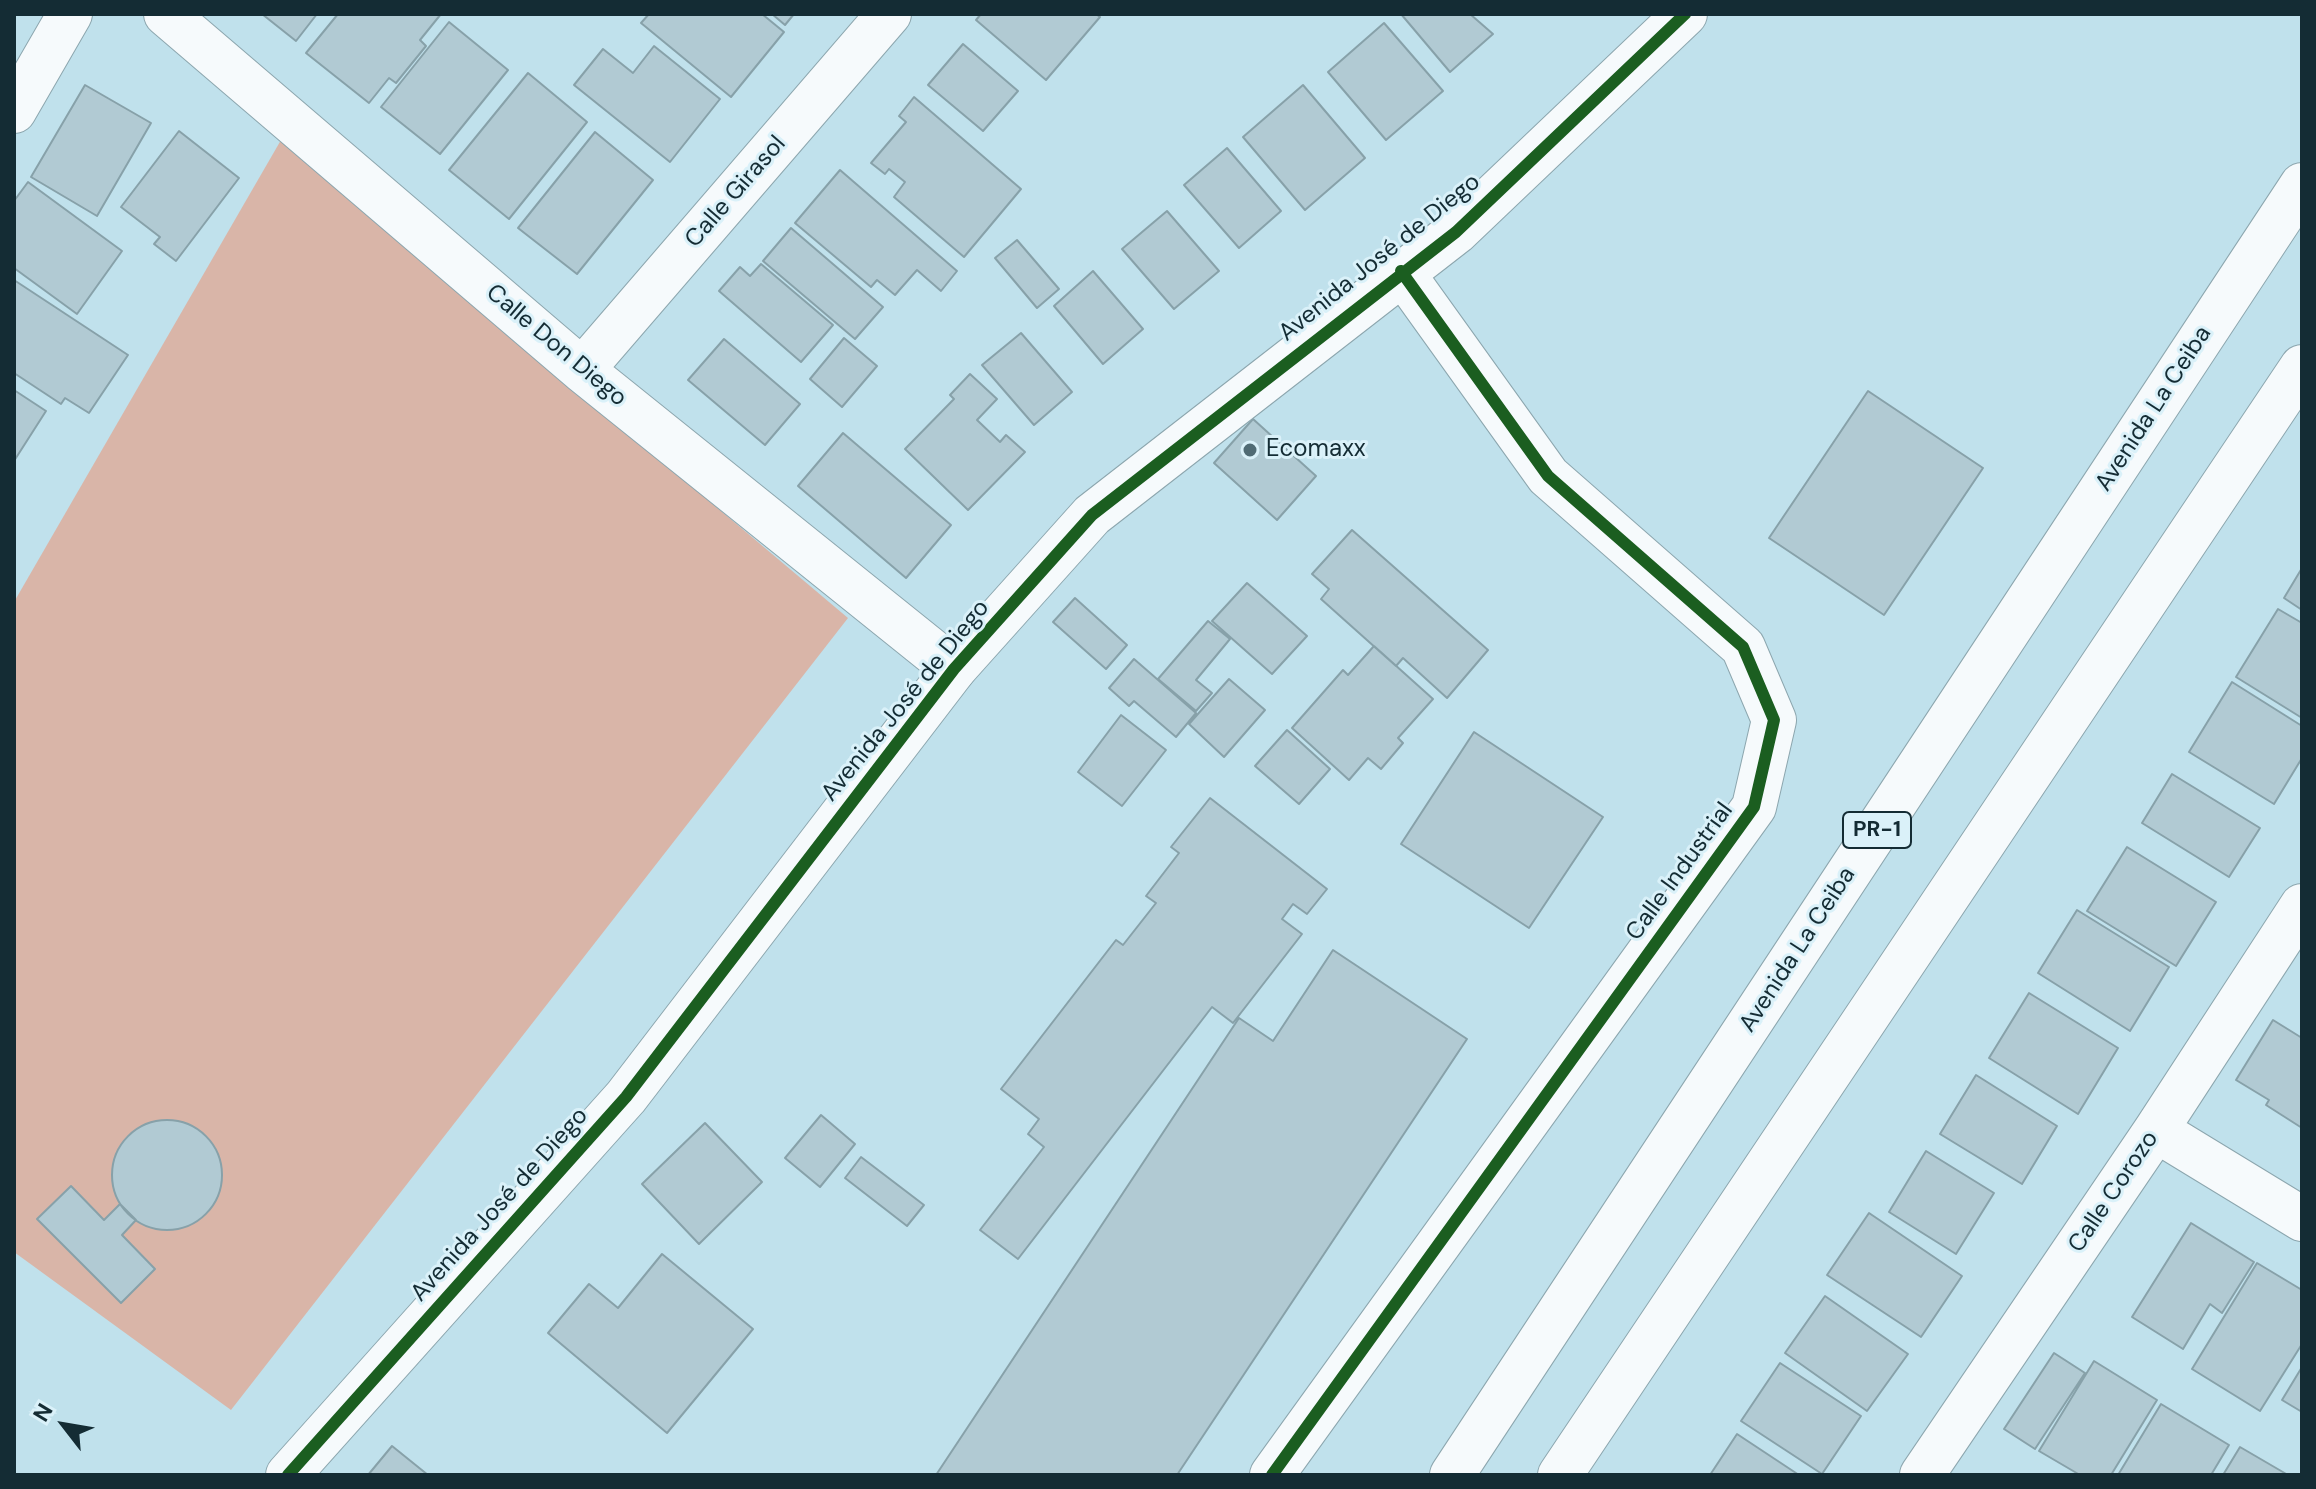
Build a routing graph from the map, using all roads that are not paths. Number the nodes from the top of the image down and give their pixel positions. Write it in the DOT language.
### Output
graph roads {
  1 [pos="70,14"];
  2 [pos="166,14"];
  3 [pos="889,14"];
  4 [pos="1685,14"];
  5 [pos="14,111"];
  6 [pos="2302,185"];
  7 [pos="1401,271"];
  8 [pos="2302,367"];
  9 [pos="582,370"];
  10 [pos="954,669"];
  11 [pos="2302,906"];
  12 [pos="2156,1130"];
  13 [pos="2302,1219"];
  14 [pos="1936,1470"];
  15 [pos="288,1475"];
  16 [pos="1272,1475"];
  17 [pos="1452,1475"];
  18 [pos="1560,1475"];
  1 -- 5 [label="main road"];
  2 -- 9 [label="main road, Calle Don Diego"];
  3 -- 9 [label="main road, Calle Girasol"];
  4 -- 7 [label="main road, Avenida José de Diego"];
  6 -- 17 [label="main road, Avenida La Ceiba / PR-1"];
  7 -- 10 [label="main road, Avenida José de Diego"];
  7 -- 16 [label="main road, Calle Industrial"];
  8 -- 18 [label="main road"];
  9 -- 10 [label="main road, Calle Don Diego"];
  10 -- 15 [label="main road, Avenida José de Diego"];
  11 -- 12 [label="main road, Calle Corozo"];
  12 -- 13 [label="main road"];
  12 -- 14 [label="main road, Calle Corozo"];
}
